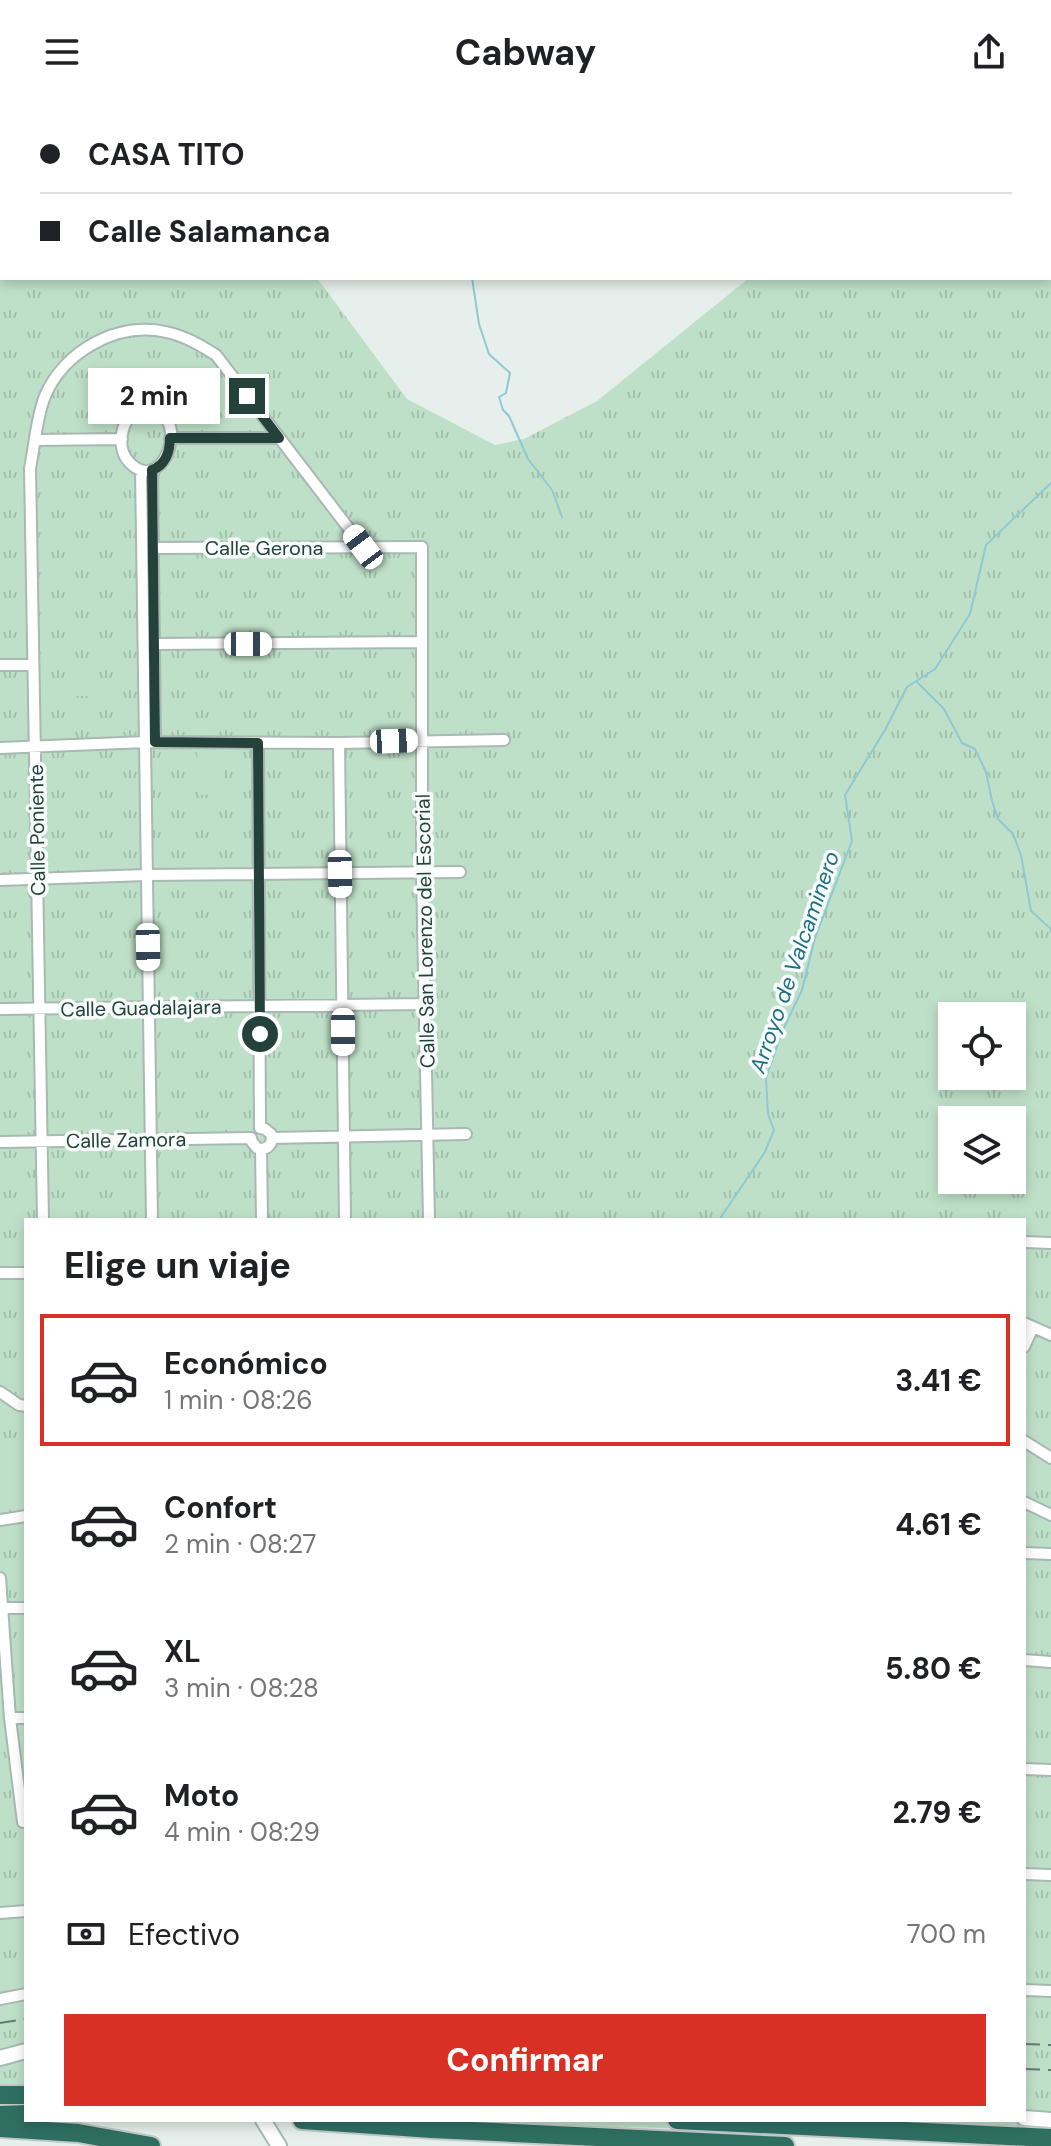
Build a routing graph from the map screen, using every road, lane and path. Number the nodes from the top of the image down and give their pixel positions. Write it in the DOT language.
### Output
graph roads {
  1 [pos="170,438"];
  2 [pos="279,438"];
  3 [pos="122,439"];
  4 [pos="36,440"];
  5 [pos="146,470"];
  6 [pos="363,547"];
  7 [pos="422,547"];
  8 [pos="154,548"];
  9 [pos="422,642"];
  10 [pos="155,644"];
  11 [pos="0,665"];
  12 [pos="33,665"];
  13 [pos="422,740"];
  14 [pos="504,740"];
  15 [pos="150,742"];
  16 [pos="258,743"];
  17 [pos="339,743"];
  18 [pos="36,747"];
  19 [pos="0,748"];
  20 [pos="422,872"];
  21 [pos="460,872"];
  22 [pos="259,874"];
  23 [pos="340,874"];
  24 [pos="147,875"];
  25 [pos="38,879"];
  26 [pos="0,880"];
  27 [pos="426,1004"];
  28 [pos="343,1006"];
  29 [pos="260,1007"];
  30 [pos="149,1008"];
  31 [pos="0,1009"];
  32 [pos="40,1009"];
  33 [pos="260,1128"];
  34 [pos="466,1134"];
  35 [pos="429,1135"];
  36 [pos="344,1137"];
  37 [pos="251,1138"];
  38 [pos="272,1138"];
  39 [pos="151,1139"];
  40 [pos="42,1141"];
  41 [pos="0,1142"];
  42 [pos="261,1149"];
  43 [pos="43,1218"];
  44 [pos="152,1218"];
  45 [pos="262,1218"];
  46 [pos="345,1218"];
  47 [pos="429,1218"];
  48 [pos="1026,1242"];
  49 [pos="1051,1243"];
  50 [pos="0,1273"];
  51 [pos="24,1273"];
  52 [pos="1029,1325"];
  53 [pos="1051,1335"];
  54 [pos="0,1392"];
  55 [pos="24,1406"];
  56 [pos="1026,1442"];
  57 [pos="1051,1458"];
  58 [pos="1026,1503"];
  59 [pos="1051,1515"];
  60 [pos="24,1516"];
  61 [pos="0,1520"];
  62 [pos="1026,1553"];
  63 [pos="1051,1554"];
  64 [pos="0,1578"];
  65 [pos="2,1608"];
  66 [pos="24,1608"];
  67 [pos="1026,1660"];
  68 [pos="1051,1662"];
  69 [pos="10,1718"];
  70 [pos="24,1718"];
  71 [pos="1026,1769"];
  72 [pos="1051,1770"];
  73 [pos="24,1822"];
  74 [pos="1026,1874"];
  75 [pos="1051,1875"];
  76 [pos="24,1911"];
  77 [pos="0,1913"];
  78 [pos="1026,1990"];
  79 [pos="1051,1991"];
  80 [pos="24,1994"];
  81 [pos="0,1999"];
  82 [pos="24,2042"];
  83 [pos="0,2047"];
  84 [pos="24,2052"];
  85 [pos="0,2058"];
  86 [pos="0,2095"];
  87 [pos="24,2095"];
  88 [pos="24,2114"];
  89 [pos="0,2115"];
  90 [pos="1026,2118"];
  91 [pos="1051,2120"];
  92 [pos="331,2122"];
  93 [pos="711,2122"];
  94 [pos="721,2122"];
  95 [pos="728,2123"];
  96 [pos="265,2124"];
  97 [pos="0,2128"];
  98 [pos="1051,2138"];
  99 [pos="151,2146"];
  100 [pos="265,2146"];
  101 [pos="279,2146"];
  102 [pos="785,2146"];
  1 -- 2 [label="street"];
  1 -- 3 [label="street"];
  1 -- 5 [label="street"];
  2 -- 4 [label="street, Calle Poniente"];
  2 -- 6 [label="street, Calle Poniente"];
  3 -- 4 [label="street"];
  3 -- 5 [label="street"];
  4 -- 12 [label="street, Calle Poniente"];
  5 -- 8 [label="street"];
  5 -- 15 [label="street"];
  6 -- 7 [label="street, Calle Gerona"];
  6 -- 8 [label="street, Calle Gerona"];
  7 -- 9 [label="street, Calle San Lorenzo del Escorial"];
  8 -- 10 [label="street"];
  9 -- 10 [label="street"];
  9 -- 13 [label="street, Calle San Lorenzo del Escorial"];
  10 -- 15 [label="street"];
  11 -- 12 [label="street"];
  12 -- 18 [label="street, Calle Poniente"];
  13 -- 14 [label="street"];
  13 -- 17 [label="street"];
  13 -- 20 [label="street, Calle San Lorenzo del Escorial"];
  15 -- 16 [label="street"];
  15 -- 18 [label="street"];
  15 -- 24 [label="street"];
  16 -- 17 [label="street"];
  16 -- 22 [label="street"];
  17 -- 23 [label="street"];
  18 -- 19 [label="street"];
  18 -- 25 [label="street, Calle Poniente"];
  20 -- 21 [label="street"];
  20 -- 23 [label="street"];
  20 -- 27 [label="street, Calle San Lorenzo del Escorial"];
  22 -- 23 [label="street"];
  22 -- 24 [label="street"];
  22 -- 29 [label="street"];
  23 -- 28 [label="street"];
  24 -- 25 [label="street"];
  24 -- 30 [label="street"];
  25 -- 26 [label="street"];
  25 -- 32 [label="street, Calle Poniente"];
  27 -- 28 [label="street, Calle Guadalajara"];
  27 -- 35 [label="street, Calle San Lorenzo del Escorial"];
  28 -- 29 [label="street, Calle Guadalajara"];
  28 -- 36 [label="street"];
  29 -- 30 [label="street, Calle Guadalajara"];
  29 -- 33 [label="street"];
  30 -- 32 [label="street, Calle Guadalajara"];
  30 -- 39 [label="street"];
  31 -- 32 [label="street, Calle Guadalajara"];
  32 -- 40 [label="street, Calle Poniente"];
  33 -- 37 [label="street"];
  33 -- 38 [label="street"];
  34 -- 35 [label="street"];
  35 -- 36 [label="street"];
  35 -- 47 [label="street, Calle San Lorenzo del Escorial"];
  36 -- 38 [label="street"];
  36 -- 46 [label="street"];
  37 -- 39 [label="street, Calle Zamora"];
  37 -- 42 [label="street"];
  38 -- 42 [label="street"];
  39 -- 40 [label="street, Calle Zamora"];
  39 -- 44 [label="street"];
  40 -- 41 [label="street, Calle Zamora"];
  40 -- 43 [label="street, Calle Poniente"];
  42 -- 45 [label="street"];
  48 -- 49 [label="street"];
  50 -- 51 [label="street"];
  52 -- 53 [label="street"];
  54 -- 55 [label="street"];
  56 -- 57 [label="street"];
  58 -- 59 [label="street"];
  60 -- 61 [label="street"];
  62 -- 63 [label="street"];
  64 -- 65 [label="street"];
  65 -- 66 [label="street"];
  65 -- 69 [label="street"];
  67 -- 68 [label="street"];
  69 -- 70 [label="street"];
  69 -- 73 [label="street"];
  71 -- 72 [label="street"];
  74 -- 75 [label="street"];
  76 -- 77 [label="street"];
  78 -- 79 [label="street"];
  80 -- 81 [label="street"];
  82 -- 83 [label="street"];
  84 -- 85 [label="street"];
  86 -- 87 [label="highway"];
  88 -- 89 [label="highway"];
  90 -- 91 [label="street"];
  92 -- 102 [label="highway"];
  93 -- 95 [label="highway"];
  94 -- 95 [label="highway"];
  95 -- 98 [label="highway"];
  96 -- 100 [label="street"];
  96 -- 101 [label="street"];
  97 -- 99 [label="highway"];
}
